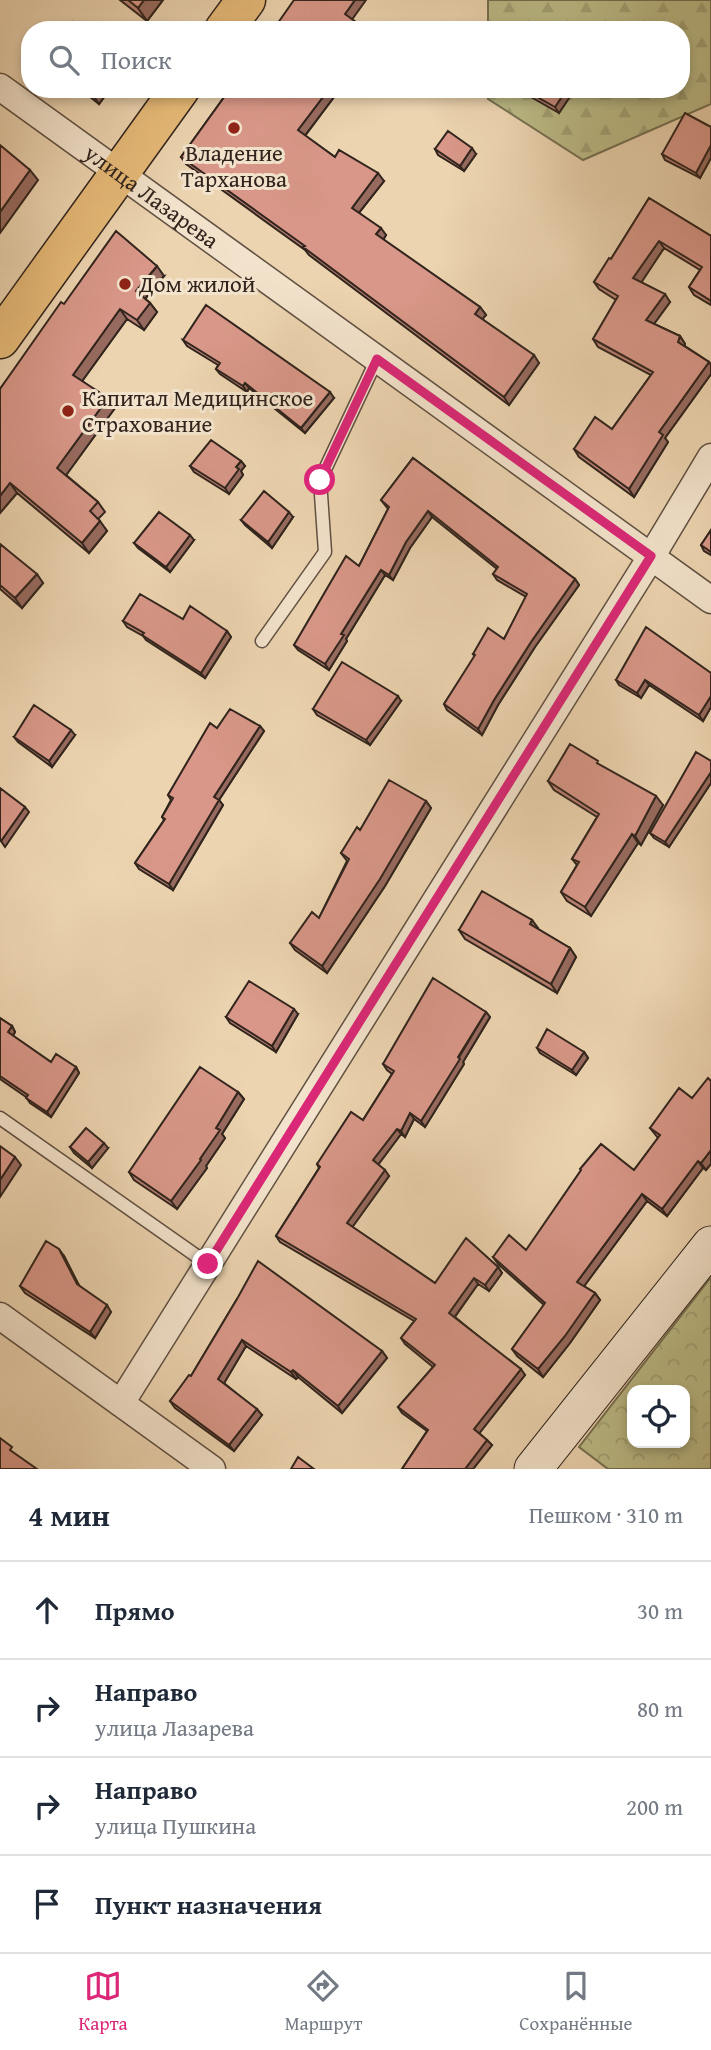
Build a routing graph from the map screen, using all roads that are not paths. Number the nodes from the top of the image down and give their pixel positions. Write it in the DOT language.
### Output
graph roads {
  1 [pos="246,0"];
  2 [pos="231,21"];
  3 [pos="0,88"];
  4 [pos="173,98"];
  5 [pos="118,173"];
  6 [pos="0,340"];
  7 [pos="377,359"];
  8 [pos="711,457"];
  9 [pos="651,556"];
  10 [pos="711,600"];
  11 [pos="262,641"];
  12 [pos="0,1118"];
  13 [pos="711,1245"];
  14 [pos="208,1264"];
  15 [pos="0,1316"];
  16 [pos="121,1404"];
  17 [pos="539,1467"];
  18 [pos="212,1469"];
  1 -- 2 [label="main road"];
  3 -- 5 [label="street, улица Лазарева"];
  4 -- 5 [label="main road"];
  5 -- 6 [label="main road"];
  5 -- 7 [label="street, улица Лазарева"];
  7 -- 9 [label="street, улица Лазарева"];
  7 -- 11 [label="lane"];
  8 -- 9 [label="street"];
  9 -- 10 [label="street, улица Лазарева"];
  9 -- 14 [label="street"];
  12 -- 14 [label="lane"];
  13 -- 17 [label="street"];
  14 -- 16 [label="street"];
  15 -- 16 [label="street"];
  16 -- 18 [label="street"];
}
